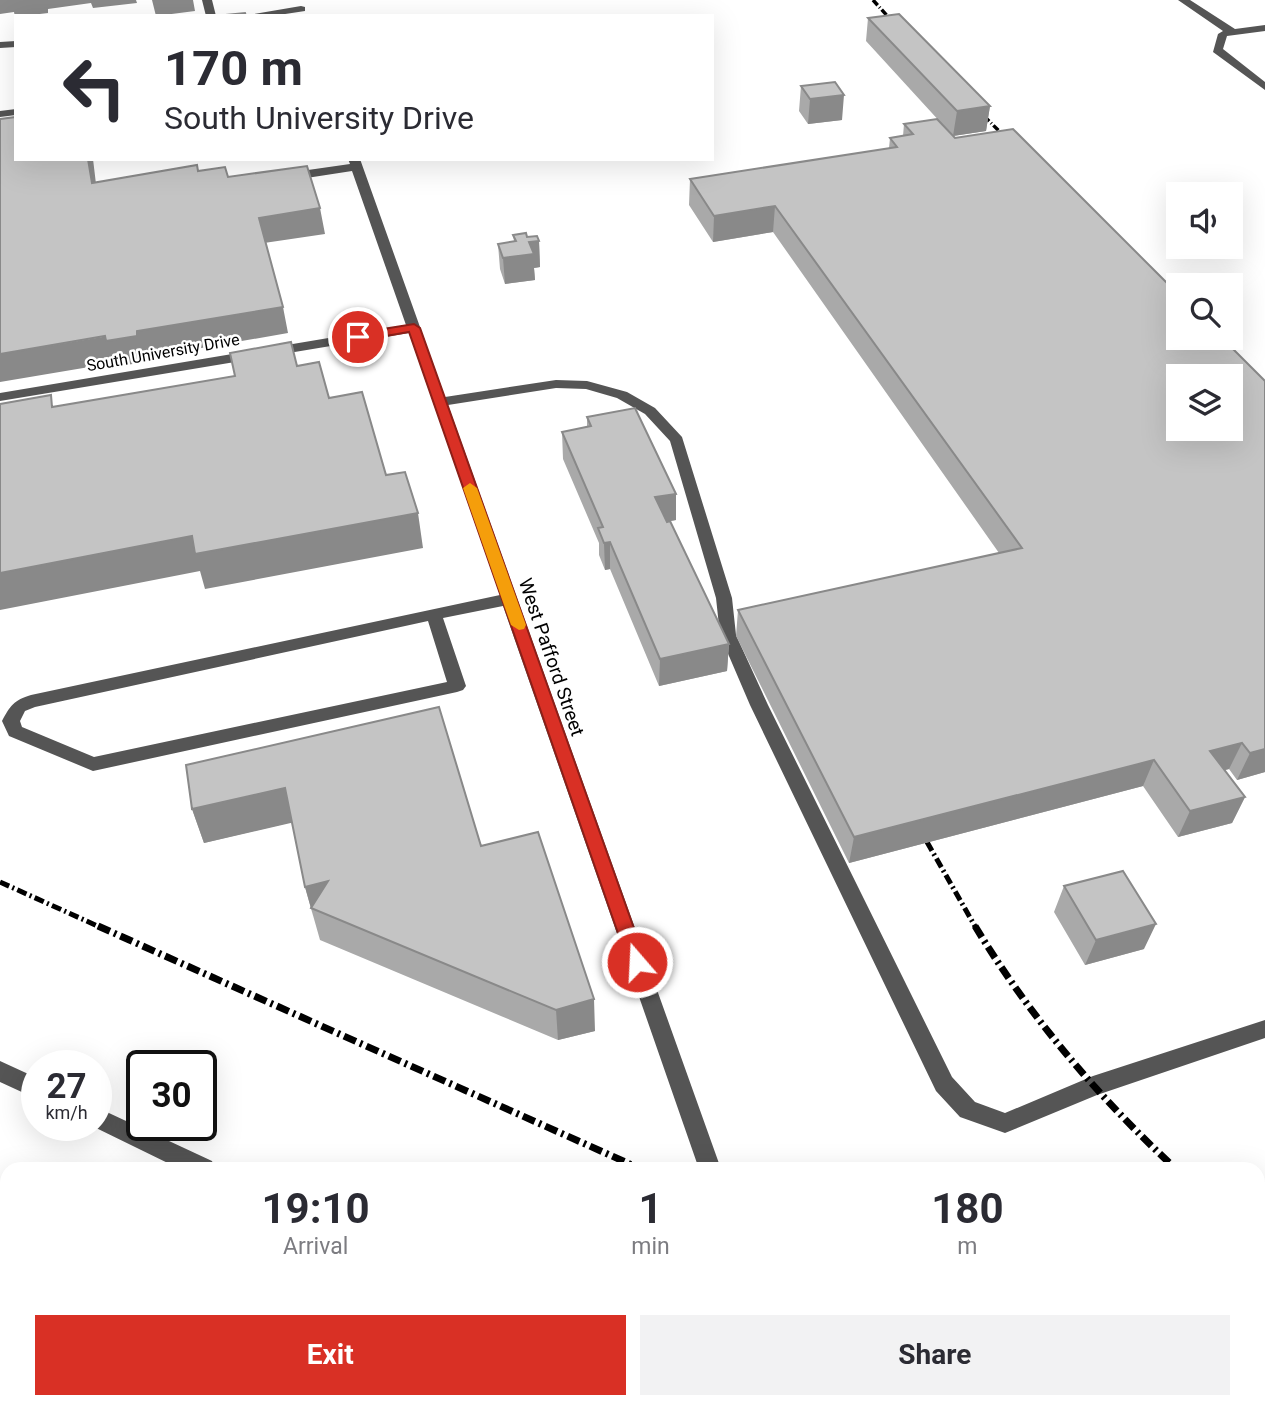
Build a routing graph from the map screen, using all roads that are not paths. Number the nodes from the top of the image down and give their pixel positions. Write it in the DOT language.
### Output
graph roads {
  1 [pos="1184,0"];
  2 [pos="301,8"];
  3 [pos="260,14"];
  4 [pos="1265,28"];
  5 [pos="1232,32"];
  6 [pos="1265,87"];
  7 [pos="355,163"];
  8 [pos="268,180"];
  9 [pos="414,328"];
  10 [pos="0,397"];
  11 [pos="440,402"];
  12 [pos="509,599"];
  13 [pos="434,614"];
  14 [pos="1265,1029"];
  15 [pos="0,1071"];
  16 [pos="21,1081"];
  17 [pos="112,1125"];
  18 [pos="189,1162"];
  19 [pos="708,1162"];
  1 -- 5 [label="street"];
  2 -- 3 [label="street"];
  4 -- 5 [label="street"];
  5 -- 6 [label="street"];
  7 -- 8 [label="street"];
  7 -- 9 [label="street, West Pafford Street"];
  9 -- 10 [label="street, South University Drive"];
  9 -- 11 [label="street, West Pafford Street"];
  11 -- 12 [label="street, West Pafford Street"];
  11 -- 14 [label="street"];
  12 -- 13 [label="street"];
  12 -- 19 [label="street, West Pafford Street"];
  13 -- 13 [label="street"];
  15 -- 16 [label="street"];
  17 -- 18 [label="street"];
}
